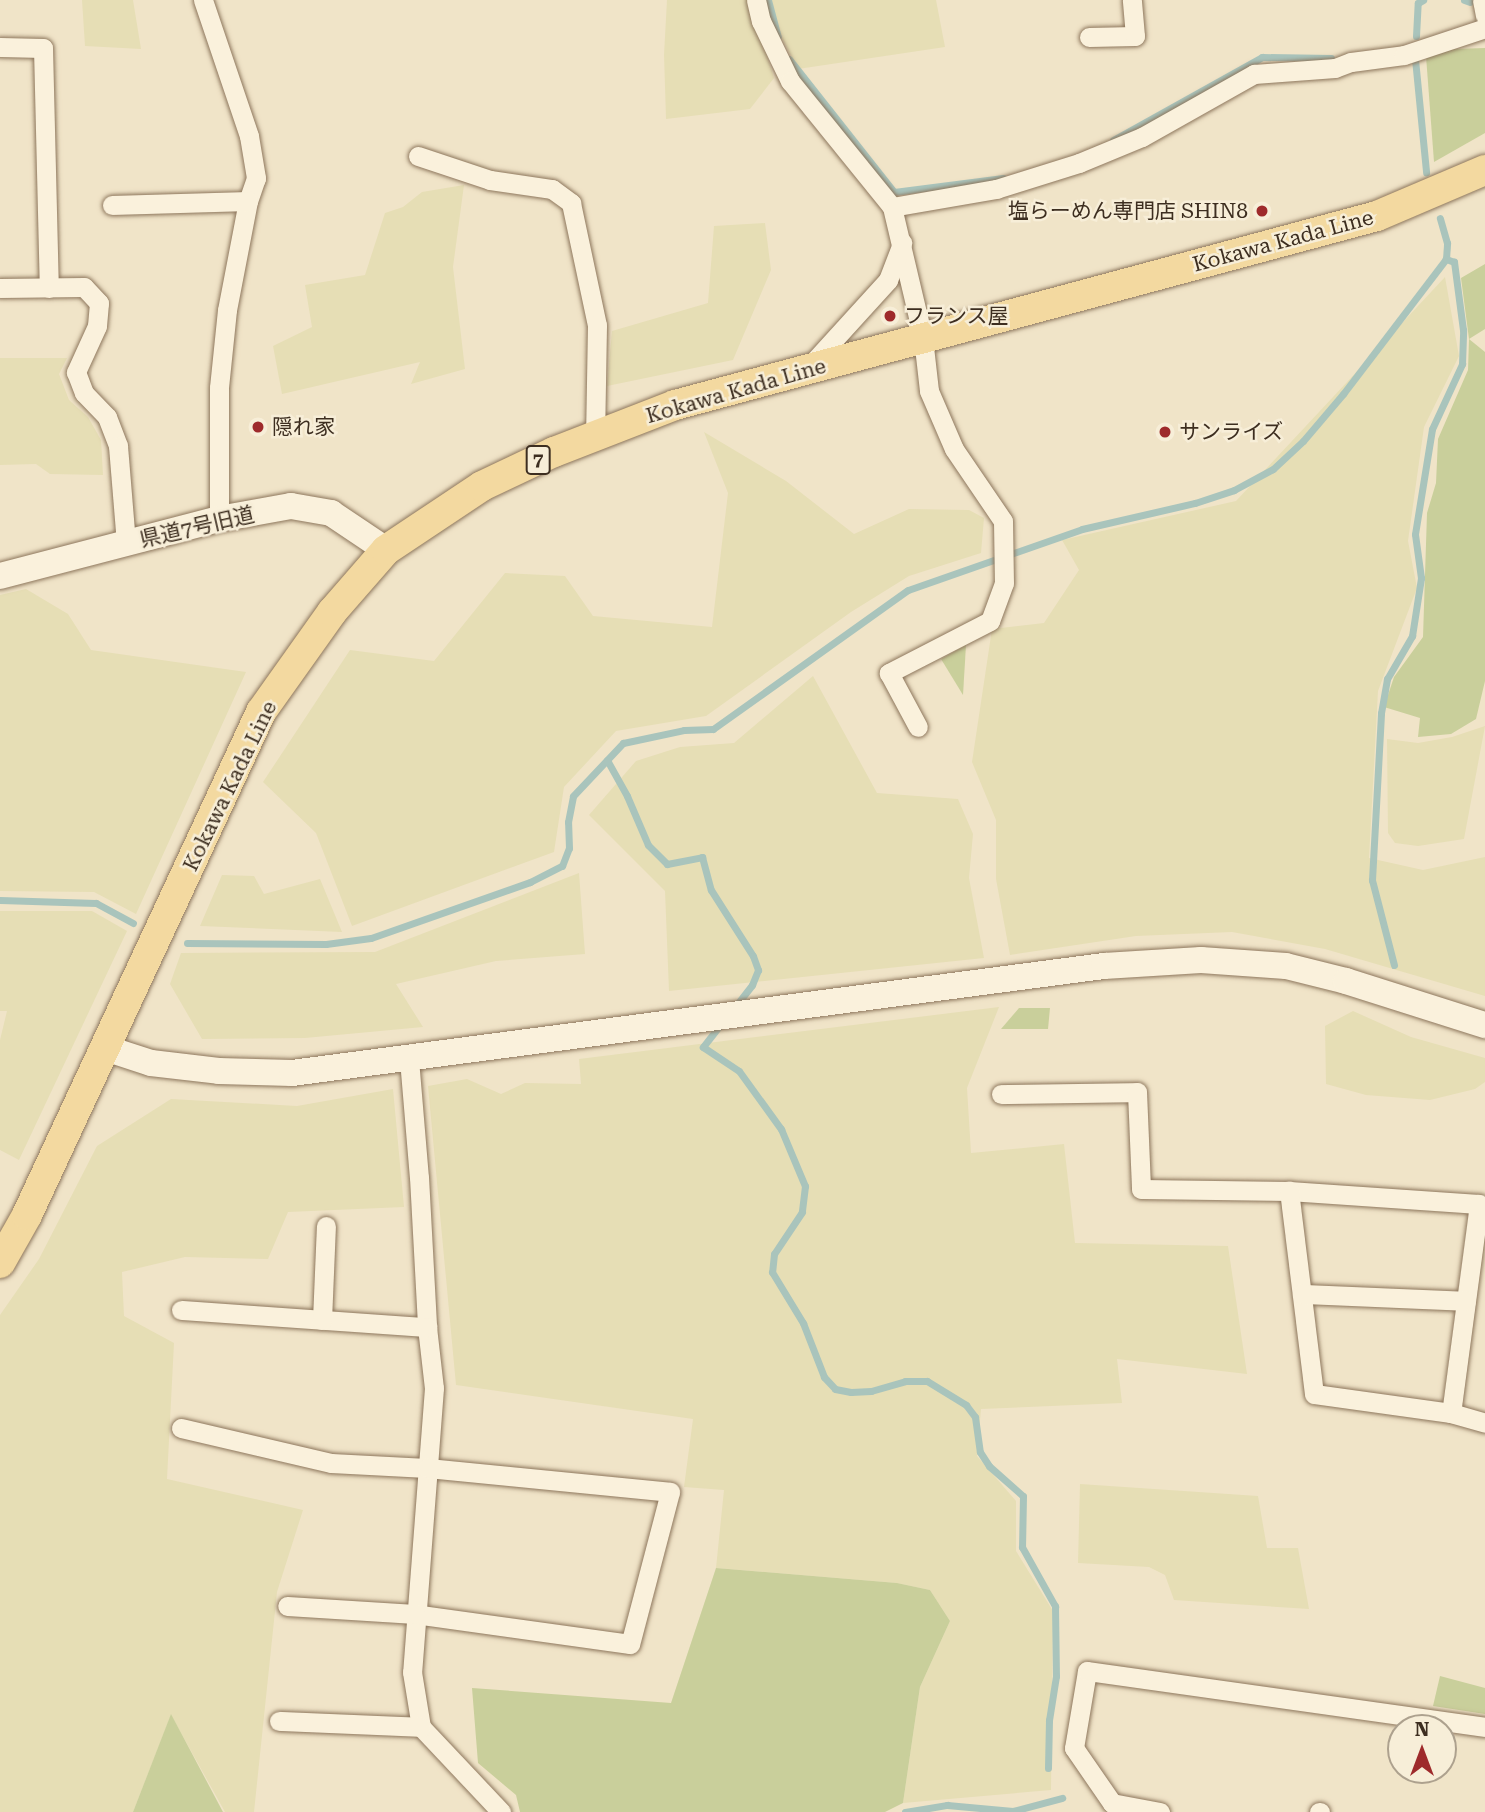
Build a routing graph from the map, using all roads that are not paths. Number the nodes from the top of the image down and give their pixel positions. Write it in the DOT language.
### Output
graph roads {
  1 [pos="203,0"];
  2 [pos="756,0"];
  3 [pos="1132,0"];
  4 [pos="1482,0"];
  5 [pos="1485,16"];
  6 [pos="1485,28"];
  7 [pos="1089,37"];
  8 [pos="0,47"];
  9 [pos="418,156"];
  10 [pos="1485,170"];
  11 [pos="248,201"];
  12 [pos="111,205"];
  13 [pos="892,207"];
  14 [pos="902,243"];
  15 [pos="0,288"];
  16 [pos="48,288"];
  17 [pos="923,338"];
  18 [pos="807,369"];
  19 [pos="595,436"];
  20 [pos="219,519"];
  21 [pos="126,544"];
  22 [pos="386,550"];
  23 [pos="0,576"];
  24 [pos="918,727"];
  25 [pos="1485,1025"];
  26 [pos="105,1048"];
  27 [pos="408,1059"];
  28 [pos="1002,1094"];
  29 [pos="1289,1191"];
  30 [pos="326,1226"];
  31 [pos="0,1263"];
  32 [pos="1302,1294"];
  33 [pos="1466,1301"];
  34 [pos="181,1310"];
  35 [pos="322,1320"];
  36 [pos="427,1327"];
  37 [pos="1451,1413"];
  38 [pos="1485,1423"];
  39 [pos="181,1428"];
  40 [pos="427,1468"];
  41 [pos="288,1606"];
  42 [pos="415,1614"];
  43 [pos="279,1721"];
  44 [pos="421,1727"];
  45 [pos="1485,1727"];
  46 [pos="501,1812"];
  47 [pos="1160,1812"];
  1 -- 11 [label="street"];
  2 -- 13 [label="street"];
  3 -- 7 [label="street"];
  4 -- 5 [label="street"];
  6 -- 13 [label="street"];
  8 -- 16 [label="street"];
  9 -- 19 [label="street"];
  10 -- 17 [label="main road, Kokawa Kada Line / 7"];
  11 -- 12 [label="street"];
  11 -- 20 [label="street"];
  13 -- 14 [label="street"];
  14 -- 17 [label="street"];
  14 -- 18 [label="street"];
  15 -- 16 [label="street"];
  16 -- 21 [label="street"];
  17 -- 18 [label="main road, Kokawa Kada Line / 7"];
  17 -- 24 [label="street"];
  18 -- 19 [label="main road, Kokawa Kada Line / 7"];
  19 -- 22 [label="main road, Kokawa Kada Line / 7"];
  20 -- 21 [label="street, 県道7号旧道"];
  20 -- 22 [label="street, 県道7号旧道"];
  21 -- 23 [label="street, 県道7号旧道"];
  22 -- 26 [label="main road, Kokawa Kada Line / 7"];
  25 -- 27 [label="street"];
  26 -- 27 [label="street"];
  26 -- 31 [label="main road, Kokawa Kada Line / 7"];
  27 -- 36 [label="street"];
  28 -- 29 [label="street"];
  29 -- 32 [label="street"];
  29 -- 33 [label="street"];
  30 -- 35 [label="street"];
  32 -- 33 [label="street"];
  32 -- 37 [label="street"];
  33 -- 37 [label="street"];
  34 -- 35 [label="street"];
  35 -- 36 [label="street"];
  36 -- 40 [label="street"];
  37 -- 38 [label="street"];
  39 -- 40 [label="street"];
  40 -- 42 [label="street"];
  40 -- 42 [label="street"];
  41 -- 42 [label="street"];
  42 -- 44 [label="street"];
  43 -- 44 [label="street"];
  44 -- 46 [label="street"];
  45 -- 47 [label="street"];
}
